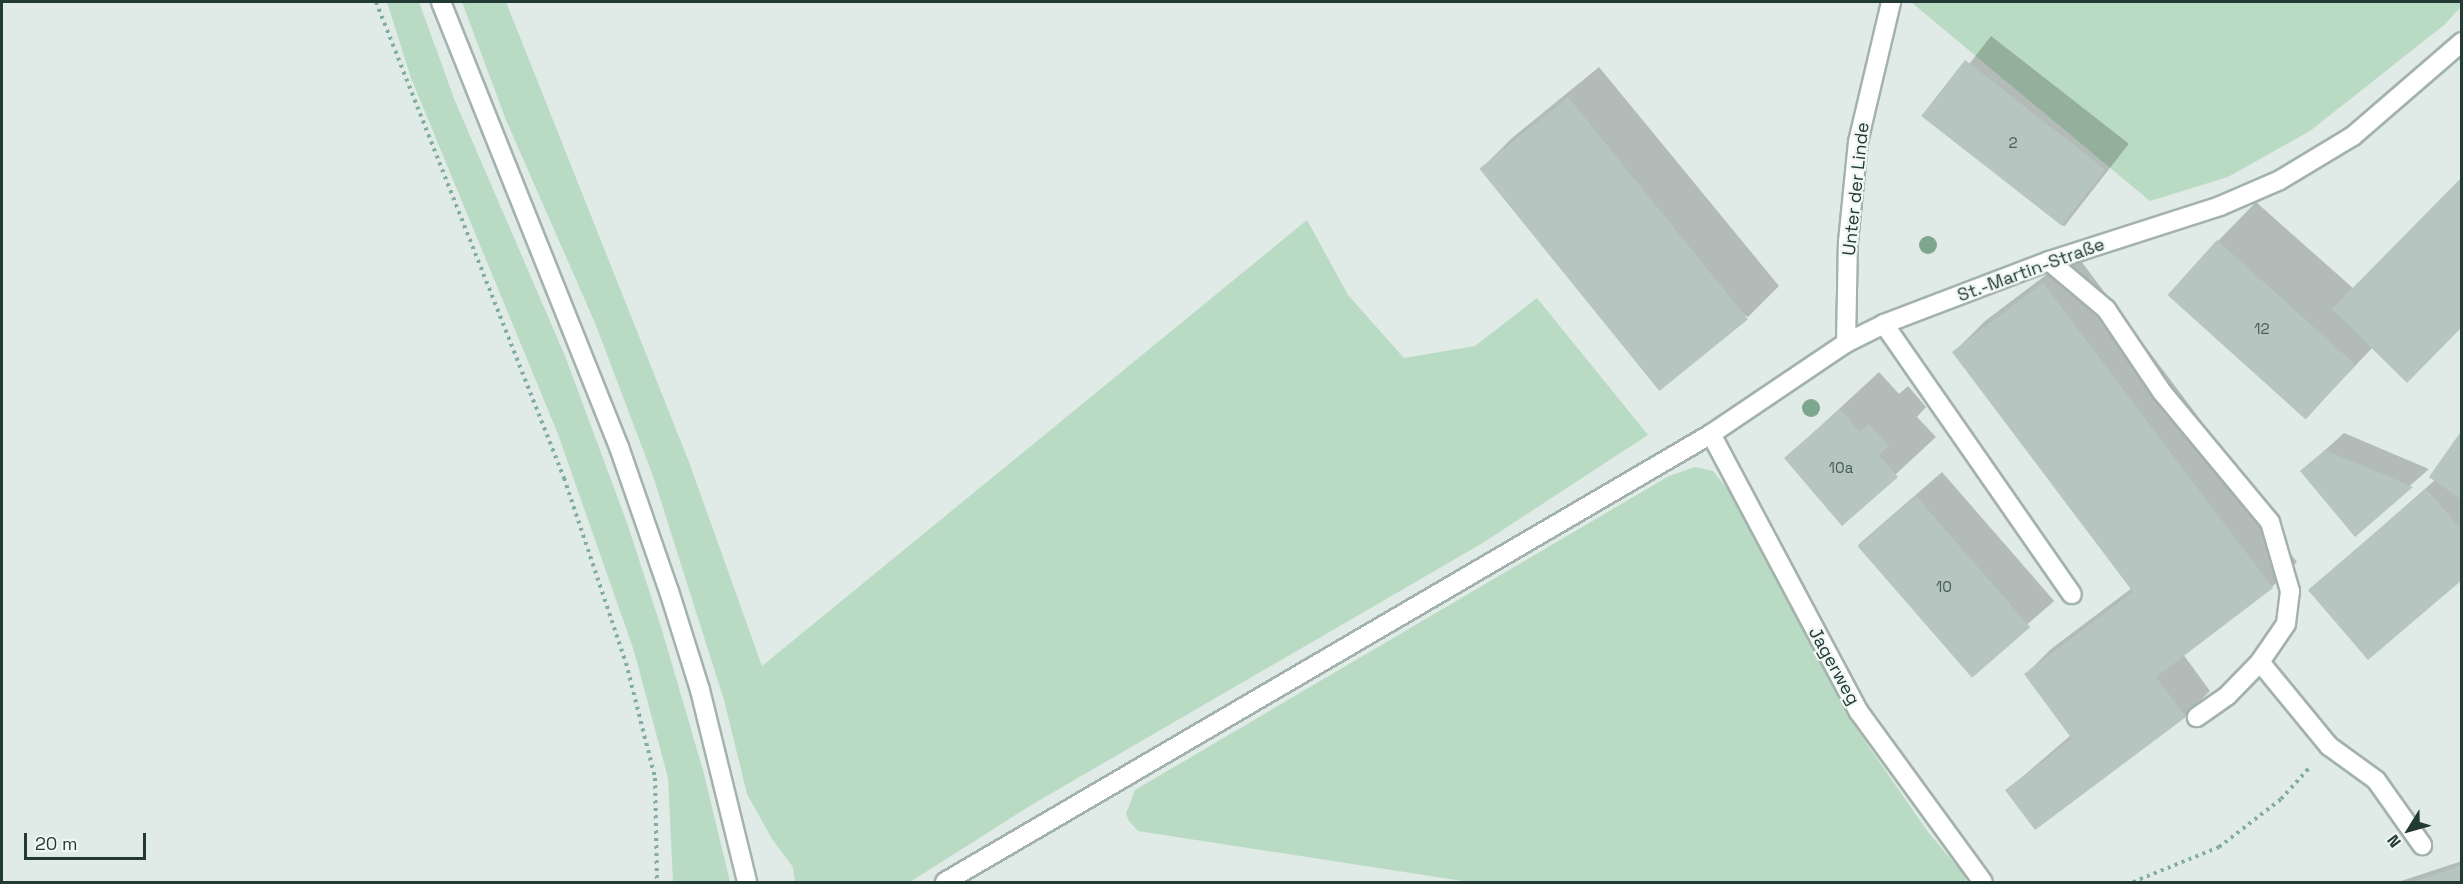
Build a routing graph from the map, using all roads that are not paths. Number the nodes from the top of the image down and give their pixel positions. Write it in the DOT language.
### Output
graph roads {
  1 [pos="441,2"];
  2 [pos="1891,2"];
  3 [pos="2462,42"];
  4 [pos="2049,261"];
  5 [pos="1884,324"];
  6 [pos="1846,344"];
  7 [pos="1712,434"];
  8 [pos="2072,594"];
  9 [pos="2260,662"];
  10 [pos="2197,717"];
  11 [pos="2422,844"];
  12 [pos="747,882"];
  13 [pos="945,882"];
  14 [pos="1983,882"];
  1 -- 12 [label="street"];
  2 -- 6 [label="street, Unter der Linde"];
  3 -- 4 [label="street, St.-Martin-Straße"];
  4 -- 5 [label="street, St.-Martin-Straße"];
  4 -- 9 [label="street"];
  5 -- 6 [label="street, St.-Martin-Straße"];
  5 -- 8 [label="street"];
  6 -- 7 [label="street, St.-Martin-Straße"];
  7 -- 13 [label="street, St.-Martin-Straße"];
  7 -- 14 [label="street, Jagerweg"];
  9 -- 10 [label="street"];
  9 -- 11 [label="street"];
}
